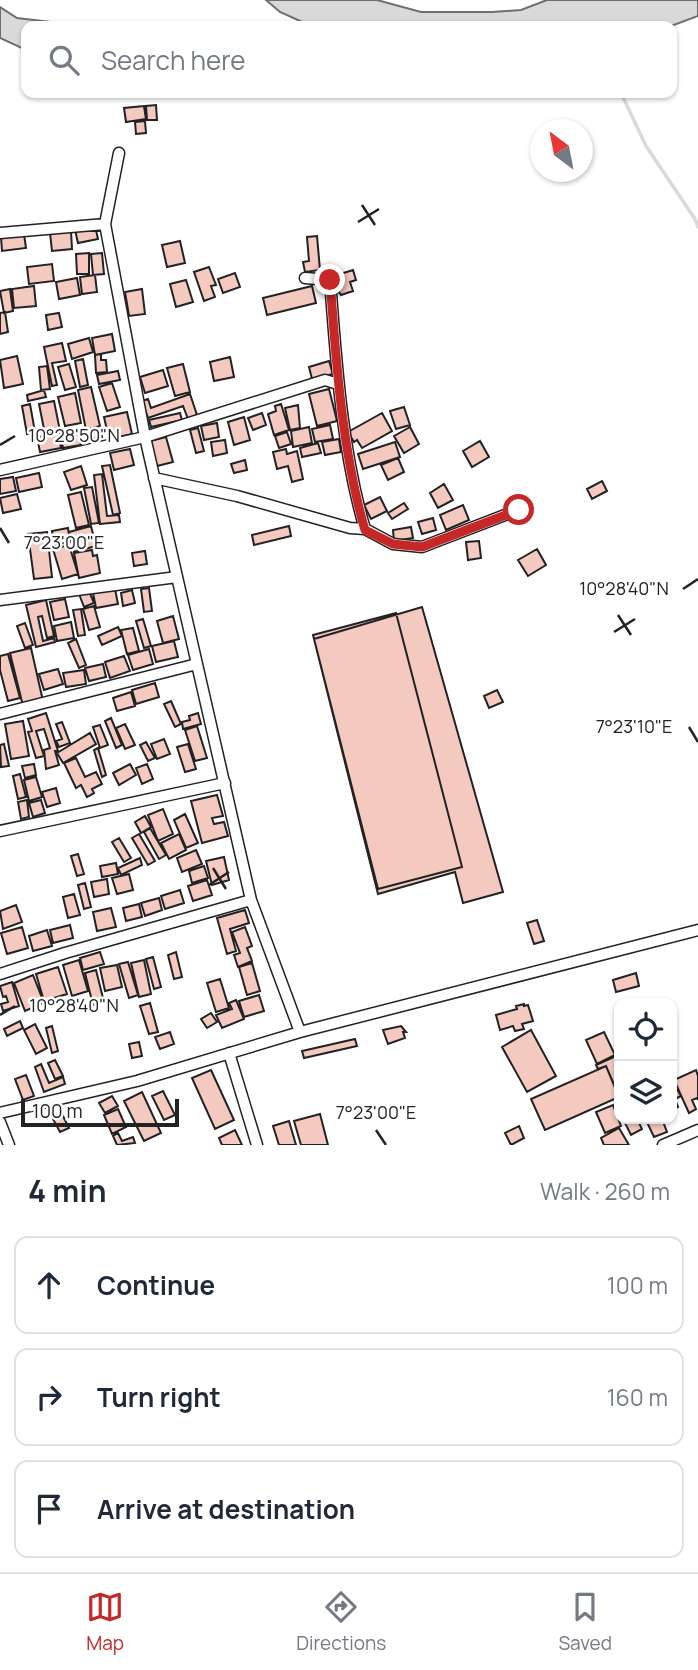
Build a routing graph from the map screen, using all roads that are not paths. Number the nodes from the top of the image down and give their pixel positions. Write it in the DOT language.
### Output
graph roads {
  1 [pos="118,153"];
  2 [pos="105,224"];
  3 [pos="0,233"];
  4 [pos="305,278"];
  5 [pos="338,384"];
  6 [pos="145,437"];
  7 [pos="0,470"];
  8 [pos="154,478"];
  9 [pos="519,510"];
  10 [pos="365,530"];
  11 [pos="177,577"];
  12 [pos="0,600"];
  13 [pos="197,664"];
  14 [pos="0,713"];
  15 [pos="225,783"];
  16 [pos="0,831"];
  17 [pos="251,900"];
  18 [pos="698,930"];
  19 [pos="0,974"];
  20 [pos="300,1032"];
  21 [pos="229,1054"];
  22 [pos="0,1113"];
  23 [pos="0,1122"];
  24 [pos="698,1130"];
  25 [pos="9,1145"];
  26 [pos="257,1145"];
  27 [pos="663,1145"];
  1 -- 2 [label="street"];
  2 -- 3 [label="street"];
  2 -- 6 [label="street"];
  4 -- 5 [label="street"];
  5 -- 6 [label="street"];
  5 -- 10 [label="street"];
  6 -- 7 [label="street"];
  6 -- 8 [label="street"];
  8 -- 10 [label="street"];
  8 -- 11 [label="street"];
  9 -- 10 [label="street"];
  11 -- 12 [label="street"];
  11 -- 13 [label="street"];
  13 -- 14 [label="street"];
  13 -- 15 [label="street"];
  15 -- 16 [label="street"];
  15 -- 17 [label="street"];
  17 -- 19 [label="street"];
  17 -- 20 [label="street"];
  18 -- 20 [label="street"];
  20 -- 21 [label="street"];
  21 -- 22 [label="street"];
  21 -- 26 [label="street"];
  23 -- 25 [label="street"];
  24 -- 27 [label="street"];
}
